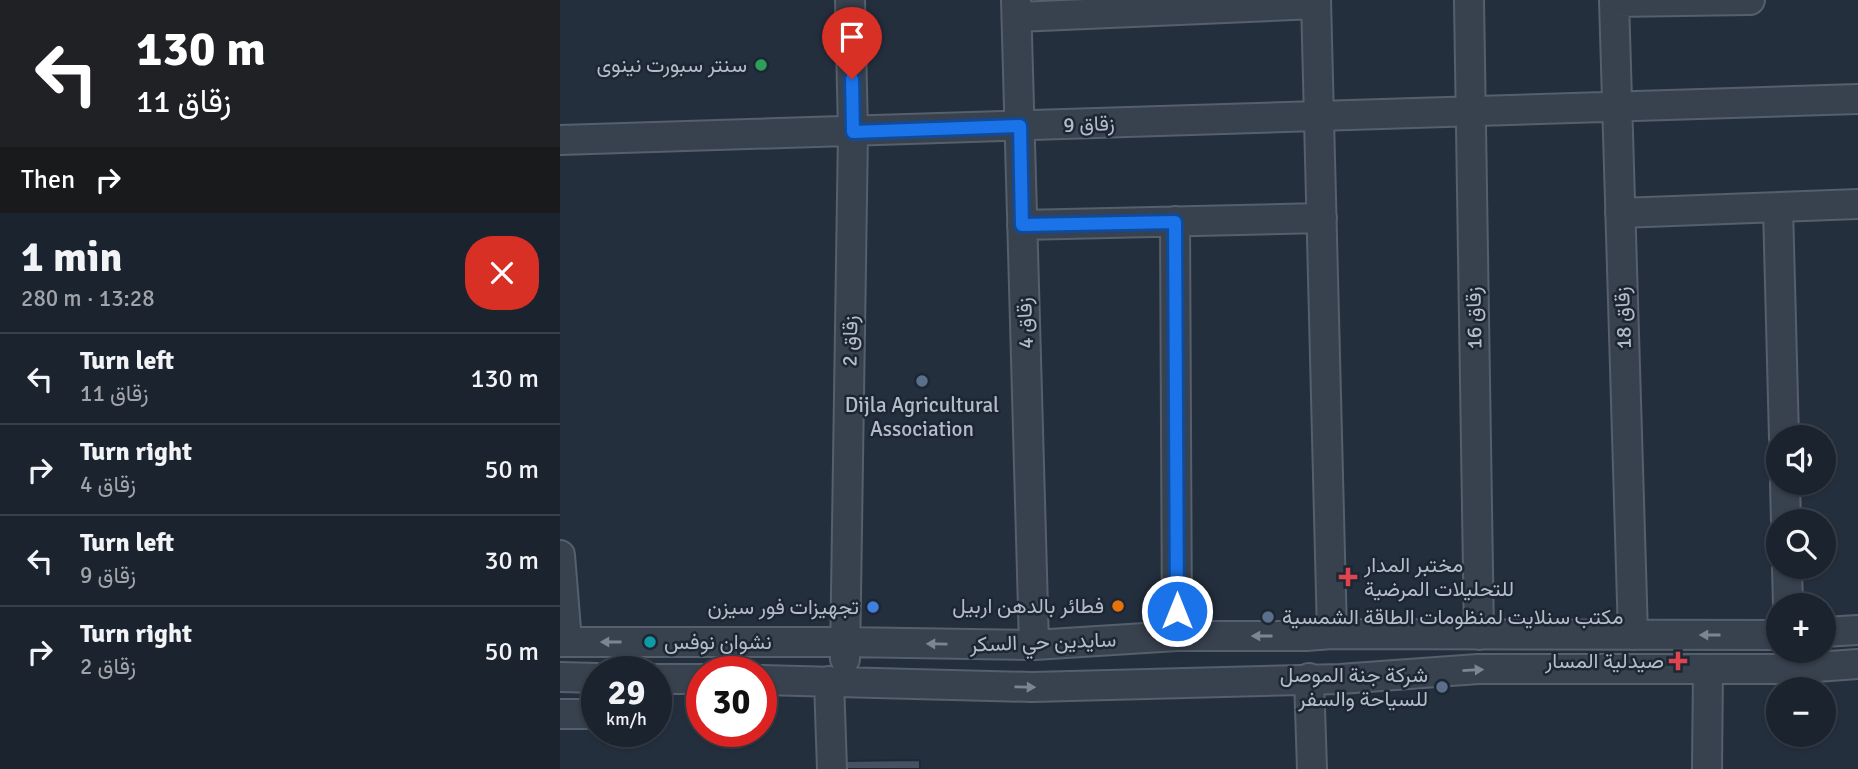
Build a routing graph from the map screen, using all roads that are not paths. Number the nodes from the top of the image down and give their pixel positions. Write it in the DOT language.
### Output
graph roads {
  1 [pos="850,0"];
  2 [pos="1469,0"];
  3 [pos="1750,0"];
  4 [pos="1614,1"];
  5 [pos="1316,2"];
  6 [pos="1163,5"];
  7 [pos="1016,8"];
  8 [pos="1858,99"];
  9 [pos="1617,106"];
  10 [pos="1470,111"];
  11 [pos="1319,116"];
  12 [pos="1020,126"];
  13 [pos="853,132"];
  14 [pos="560,140"];
  15 [pos="1858,204"];
  16 [pos="1778,207"];
  17 [pos="1620,213"];
  18 [pos="1322,218"];
  19 [pos="1175,222"];
  20 [pos="1022,225"];
  21 [pos="1784,425"];
  22 [pos="560,555"];
  23 [pos="1858,630"];
  24 [pos="1836,631"];
  25 [pos="1332,634"];
  26 [pos="1479,635"];
  27 [pos="1633,635"];
  28 [pos="1766,635"];
  29 [pos="1177,636"];
  30 [pos="564,642"];
  31 [pos="845,642"];
  32 [pos="1034,645"];
  33 [pos="1858,664"];
  34 [pos="1708,669"];
  35 [pos="560,677"];
  36 [pos="581,678"];
  37 [pos="1309,678"];
  38 [pos="777,680"];
  39 [pos="836,682"];
  40 [pos="560,714"];
  41 [pos="581,714"];
  42 [pos="832,769"];
  43 [pos="1312,769"];
  44 [pos="1707,769"];
  1 -- 13 [label="street, زقاق 2"];
  2 -- 10 [label="street, زقاق 16"];
  3 -- 4 [label="street"];
  4 -- 9 [label="street, زقاق 18"];
  5 -- 6 [label="street"];
  5 -- 11 [label="street"];
  6 -- 7 [label="street"];
  7 -- 12 [label="street, زقاق 4"];
  8 -- 9 [label="street, زقاق 9"];
  9 -- 10 [label="street, زقاق 9"];
  9 -- 17 [label="street, زقاق 18"];
  10 -- 11 [label="street, زقاق 9"];
  10 -- 26 [label="street, زقاق 16"];
  11 -- 12 [label="street, زقاق 9"];
  11 -- 18 [label="street"];
  12 -- 13 [label="street, زقاق 9"];
  12 -- 20 [label="street, زقاق 4"];
  13 -- 14 [label="street, زقاق 9"];
  13 -- 31 [label="street, زقاق 2"];
  15 -- 16 [label="street"];
  16 -- 17 [label="street"];
  16 -- 21 [label="street"];
  17 -- 27 [label="street, زقاق 18"];
  18 -- 19 [label="street"];
  18 -- 25 [label="street"];
  19 -- 20 [label="street"];
  19 -- 29 [label="street"];
  20 -- 32 [label="street, زقاق 4"];
  22 -- 30 [label="street"];
  23 -- 24 [label="street"];
  25 -- 26 [label="street, سايدين حي السكر"];
  25 -- 29 [label="street, سايدين حي السكر, one-way"];
  26 -- 27 [label="street, سايدين حي السكر"];
  28 -- 27 [label="street, سايدين حي السكر, one-way"];
  29 -- 32 [label="street, سايدين حي السكر"];
  31 -- 30 [label="street, سايدين حي السكر, one-way"];
  32 -- 31 [label="street, سايدين حي السكر, one-way"];
  31 -- 39 [label="street, زقاق 2"];
  33 -- 34 [label="street, سايدين حي السكر"];
  37 -- 34 [label="street, سايدين حي السكر, one-way"];
  34 -- 44 [label="street"];
  35 -- 36 [label="street"];
  39 -- 37 [label="street, سايدين حي السكر, one-way"];
  37 -- 43 [label="street"];
  38 -- 39 [label="street, سايدين حي السكر"];
  39 -- 42 [label="street, زقاق 2"];
  40 -- 41 [label="street"];
}
